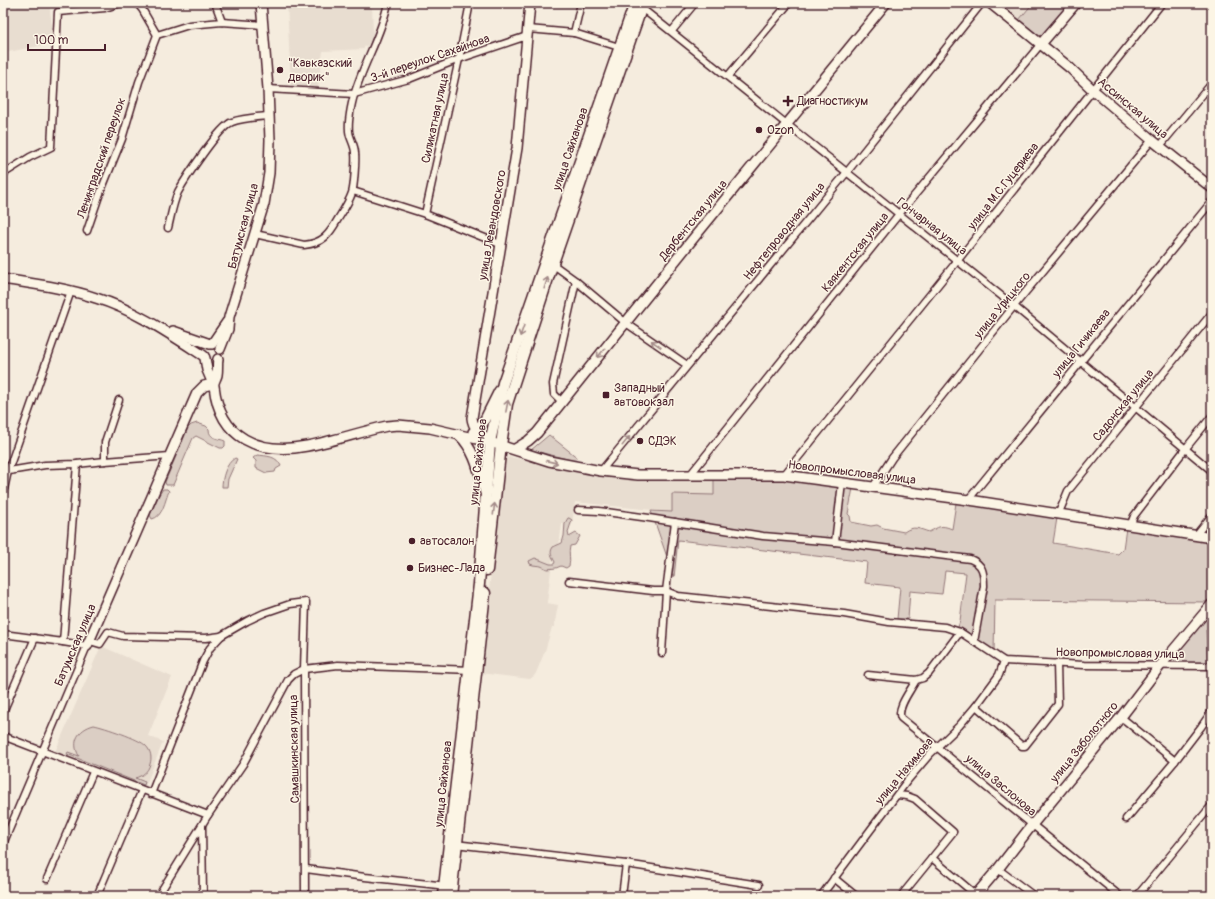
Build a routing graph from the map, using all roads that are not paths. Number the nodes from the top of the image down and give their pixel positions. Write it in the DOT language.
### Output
graph roads {
  1 [pos="122,3"];
  2 [pos="137,3"];
  3 [pos="215,3"];
  4 [pos="261,3"];
  5 [pos="388,3"];
  6 [pos="470,3"];
  7 [pos="530,3"];
  8 [pos="581,3"];
  9 [pos="695,3"];
  10 [pos="789,3"];
  11 [pos="886,3"];
  12 [pos="982,3"];
  13 [pos="990,3"];
  14 [pos="1076,3"];
  15 [pos="1162,3"];
  16 [pos="638,4"];
  17 [pos="222,22"];
  18 [pos="263,25"];
  19 [pos="672,31"];
  20 [pos="527,32"];
  21 [pos="574,33"];
  22 [pos="157,35"];
  23 [pos="1040,45"];
  24 [pos="619,47"];
  25 [pos="459,59"];
  26 [pos="728,76"];
  27 [pos="1212,83"];
  28 [pos="268,89"];
  29 [pos="1093,90"];
  30 [pos="354,94"];
  31 [pos="269,116"];
  32 [pos="787,125"];
  33 [pos="1152,140"];
  34 [pos="1160,146"];
  35 [pos="847,172"];
  36 [pos="3,174"];
  37 [pos="1212,188"];
  38 [pos="353,192"];
  39 [pos="1212,201"];
  40 [pos="425,214"];
  41 [pos="899,214"];
  42 [pos="168,228"];
  43 [pos="87,231"];
  44 [pos="255,234"];
  45 [pos="500,244"];
  46 [pos="958,260"];
  47 [pos="549,262"];
  48 [pos="3,279"];
  49 [pos="576,281"];
  50 [pos="71,290"];
  51 [pos="1014,306"];
  52 [pos="1212,313"];
  53 [pos="230,317"];
  54 [pos="626,323"];
  55 [pos="158,326"];
  56 [pos="211,344"];
  57 [pos="220,349"];
  58 [pos="205,357"];
  59 [pos="218,359"];
  60 [pos="1081,361"];
  61 [pos="687,366"];
  62 [pos="503,382"];
  63 [pos="213,384"];
  64 [pos="119,400"];
  65 [pos="562,402"];
  66 [pos="1136,406"];
  67 [pos="1212,416"];
  68 [pos="476,430"];
  69 [pos="458,434"];
  70 [pos="490,442"];
  71 [pos="501,445"];
  72 [pos="1186,448"];
  73 [pos="515,449"];
  74 [pos="170,456"];
  75 [pos="106,461"];
  76 [pos="77,464"];
  77 [pos="1212,470"];
  78 [pos="6,471"];
  79 [pos="601,471"];
  80 [pos="690,475"];
  81 [pos="784,475"];
  82 [pos="842,483"];
  83 [pos="873,487"];
  84 [pos="3,494"];
  85 [pos="486,497"];
  86 [pos="968,500"];
  87 [pos="578,510"];
  88 [pos="1058,515"];
  89 [pos="1212,515"];
  90 [pos="675,522"];
  91 [pos="1130,526"];
  92 [pos="1196,535"];
  93 [pos="1212,538"];
  94 [pos="835,542"];
  95 [pos="568,582"];
  96 [pos="666,591"];
  97 [pos="1212,604"];
  98 [pos="960,632"];
  99 [pos="3,634"];
  100 [pos="221,636"];
  101 [pos="35,638"];
  102 [pos="63,642"];
  103 [pos="974,642"];
  104 [pos="88,644"];
  105 [pos="662,653"];
  106 [pos="1004,661"];
  107 [pos="1057,664"];
  108 [pos="1160,666"];
  109 [pos="1212,666"];
  110 [pos="304,669"];
  111 [pos="473,670"];
  112 [pos="868,675"];
  113 [pos="916,680"];
  114 [pos="976,706"];
  115 [pos="1212,711"];
  116 [pos="3,712"];
  117 [pos="1121,717"];
  118 [pos="3,736"];
  119 [pos="938,746"];
  120 [pos="43,752"];
  121 [pos="1175,761"];
  122 [pos="93,772"];
  123 [pos="142,790"];
  124 [pos="151,794"];
  125 [pos="897,795"];
  126 [pos="1212,805"];
  127 [pos="208,815"];
  128 [pos="1126,819"];
  129 [pos="202,824"];
  130 [pos="1032,825"];
  131 [pos="454,843"];
  132 [pos="3,844"];
  133 [pos="932,858"];
  134 [pos="626,864"];
  135 [pos="306,869"];
  136 [pos="998,869"];
  137 [pos="834,878"];
  138 [pos="47,879"];
  139 [pos="759,885"];
  140 [pos="449,889"];
  141 [pos="97,896"];
  142 [pos="158,896"];
  143 [pos="203,896"];
  144 [pos="305,896"];
  145 [pos="443,896"];
  146 [pos="622,896"];
  147 [pos="821,896"];
  148 [pos="856,896"];
  149 [pos="901,896"];
  150 [pos="976,896"];
  151 [pos="1034,896"];
  152 [pos="1120,896"];
  153 [pos="1137,896"];
  1 -- 36 [label="street"];
  2 -- 22 [label="street"];
  3 -- 17 [label="street"];
  4 -- 18 [label="street, Батумская улица"];
  5 -- 30 [label="street"];
  6 -- 25 [label="street, Силикатная улица"];
  7 -- 20 [label="street, улица Левандовского"];
  8 -- 21 [label="street"];
  9 -- 19 [label="street"];
  10 -- 26 [label="street"];
  11 -- 32 [label="street, Дербентская улица"];
  12 -- 35 [label="street, Нефтепроводная улица"];
  13 -- 23 [label="street, Ассинская улица"];
  14 -- 23 [label="street"];
  15 -- 29 [label="street, улица М.С.Гуцериева"];
  16 -- 19 [label="street, Гончарная улица"];
  16 -- 24 [label="main road, улица Сайханова"];
  16 -- 47 [label="main road, улица Сайханова"];
  17 -- 18 [label="street"];
  17 -- 22 [label="street"];
  18 -- 28 [label="street, Батумская улица"];
  19 -- 26 [label="street, Гончарная улица"];
  20 -- 21 [label="street, 3-й переулок Сахайнова"];
  20 -- 25 [label="street, 3-й переулок Сахайнова"];
  20 -- 45 [label="street, улица Левандовского"];
  21 -- 24 [label="street, 3-й переулок Сахайнова"];
  22 -- 43 [label="street, Ленинградский переулок"];
  23 -- 29 [label="street, Ассинская улица"];
  23 -- 41 [label="street, Каякентская улица"];
  24 -- 47 [label="main road, улица Сайханова"];
  25 -- 30 [label="street, 3-й переулок Сахайнова"];
  25 -- 40 [label="street, Силикатная улица"];
  26 -- 32 [label="street, Гончарная улица"];
  27 -- 34 [label="street"];
  28 -- 30 [label="street, 3-й переулок Сахайнова"];
  28 -- 31 [label="street, Батумская улица"];
  29 -- 33 [label="street, Ассинская улица"];
  29 -- 46 [label="street, улица М.С.Гуцериева"];
  30 -- 38 [label="street"];
  31 -- 42 [label="street"];
  31 -- 44 [label="street, Батумская улица"];
  32 -- 35 [label="street, Гончарная улица"];
  32 -- 54 [label="street, Дербентская улица"];
  33 -- 34 [label="street, Ассинская улица"];
  33 -- 51 [label="street, улица Урицкого"];
  34 -- 37 [label="street, Ассинская улица"];
  35 -- 41 [label="street, Гончарная улица"];
  35 -- 61 [label="street, Нефтепроводная улица"];
  38 -- 40 [label="street"];
  38 -- 44 [label="street"];
  39 -- 60 [label="street, улица Гичикаева"];
  40 -- 45 [label="street"];
  41 -- 46 [label="street, Гончарная улица"];
  41 -- 80 [label="street, Каякентская улица"];
  44 -- 53 [label="street, Батумская улица"];
  45 -- 68 [label="street, улица Левандовского"];
  46 -- 51 [label="street, Гончарная улица"];
  46 -- 81 [label="street, улица М.С.Гуцериева"];
  47 -- 49 [label="street"];
  47 -- 62 [label="main road, улица Сайханова, one-way"];
  71 -- 47 [label="main road, улица Сайханова, one-way"];
  48 -- 50 [label="street"];
  49 -- 54 [label="street"];
  49 -- 65 [label="street"];
  50 -- 55 [label="street"];
  50 -- 78 [label="street"];
  51 -- 60 [label="street, Гончарная улица"];
  51 -- 83 [label="street, улица Урицкого"];
  52 -- 66 [label="street, Садонская улица"];
  53 -- 56 [label="street"];
  53 -- 57 [label="street"];
  61 -- 54 [label="street, one-way"];
  54 -- 65 [label="street, Дербентская улица, one-way"];
  55 -- 56 [label="street"];
  55 -- 58 [label="street"];
  56 -- 57 [label="street"];
  56 -- 58 [label="street"];
  57 -- 59 [label="street"];
  58 -- 59 [label="street"];
  58 -- 63 [label="street"];
  59 -- 63 [label="street"];
  60 -- 66 [label="street, Гончарная улица"];
  60 -- 86 [label="street, улица Гичикаева"];
  79 -- 61 [label="street, Нефтепроводная улица, one-way"];
  62 -- 68 [label="street"];
  62 -- 70 [label="main road, улица Сайханова"];
  63 -- 69 [label="street, Новопромысловая улица"];
  63 -- 74 [label="street, Батумская улица"];
  64 -- 75 [label="street"];
  65 -- 73 [label="street, Дербентская улица"];
  66 -- 72 [label="street, Гончарная улица"];
  66 -- 88 [label="street, Садонская улица"];
  67 -- 72 [label="street"];
  68 -- 69 [label="street"];
  68 -- 70 [label="street"];
  69 -- 70 [label="street, Новопромысловая улица"];
  69 -- 85 [label="street"];
  70 -- 71 [label="street, Новопромысловая улица"];
  70 -- 85 [label="main road, улица Сайханова"];
  71 -- 73 [label="street, Новопромысловая улица"];
  111 -- 71 [label="main road, улица Сайханова, one-way"];
  72 -- 77 [label="street, Гончарная улица"];
  72 -- 91 [label="street"];
  73 -- 79 [label="street, Новопромысловая улица, one-way"];
  74 -- 75 [label="street"];
  74 -- 104 [label="street, Батумская улица"];
  75 -- 76 [label="street"];
  76 -- 78 [label="street"];
  76 -- 102 [label="street"];
  78 -- 84 [label="street"];
  79 -- 80 [label="street, Новопромысловая улица"];
  80 -- 81 [label="street, Новопромысловая улица"];
  81 -- 82 [label="street, Новопромысловая улица"];
  82 -- 83 [label="street, Новопромысловая улица"];
  82 -- 94 [label="street"];
  83 -- 86 [label="street, Новопромысловая улица"];
  85 -- 111 [label="main road, улица Сайханова"];
  86 -- 88 [label="street, Новопромысловая улица"];
  87 -- 90 [label="street"];
  88 -- 91 [label="street, Новопромысловая улица"];
  89 -- 92 [label="street"];
  90 -- 94 [label="street"];
  90 -- 96 [label="street"];
  91 -- 92 [label="street, Новопромысловая улица"];
  92 -- 93 [label="street, Новопромысловая улица"];
  94 -- 103 [label="street"];
  95 -- 96 [label="street"];
  96 -- 98 [label="street"];
  96 -- 105 [label="street"];
  97 -- 108 [label="street, улица Заболотного"];
  98 -- 103 [label="street"];
  98 -- 113 [label="street"];
  99 -- 101 [label="street"];
  100 -- 104 [label="street"];
  100 -- 110 [label="street, Самашкинская улица"];
  100 -- 124 [label="street"];
  101 -- 102 [label="street"];
  101 -- 116 [label="street"];
  102 -- 104 [label="street"];
  103 -- 106 [label="street"];
  104 -- 120 [label="street, Батумская улица"];
  106 -- 107 [label="street, Новопромысловая улица"];
  106 -- 114 [label="street, улица Нахимова"];
  107 -- 108 [label="street, Новопромысловая улица"];
  107 -- 114 [label="street"];
  108 -- 109 [label="street, Новопромысловая улица"];
  108 -- 117 [label="street, улица Заболотного"];
  110 -- 111 [label="street"];
  110 -- 127 [label="street"];
  110 -- 135 [label="street, Самашкинская улица"];
  111 -- 131 [label="main road"];
  112 -- 113 [label="street"];
  113 -- 119 [label="street, улица Заслонова"];
  114 -- 119 [label="street, улица Нахимова"];
  115 -- 121 [label="street"];
  117 -- 121 [label="street"];
  117 -- 130 [label="street, улица Заболотного"];
  118 -- 120 [label="street"];
  119 -- 125 [label="street, улица Нахимова"];
  119 -- 130 [label="street, улица Заслонова"];
  120 -- 122 [label="street"];
  120 -- 132 [label="street, Батумская улица"];
  121 -- 128 [label="street"];
  122 -- 123 [label="street"];
  122 -- 138 [label="street"];
  123 -- 124 [label="street"];
  123 -- 141 [label="street"];
  124 -- 127 [label="street"];
  125 -- 133 [label="street"];
  125 -- 137 [label="street, улица Нахимова"];
  126 -- 153 [label="street"];
  127 -- 129 [label="street"];
  129 -- 142 [label="street"];
  129 -- 143 [label="street"];
  130 -- 136 [label="street, улица Заболотного"];
  130 -- 152 [label="street, улица Заслонова"];
  131 -- 134 [label="street"];
  131 -- 140 [label="main road"];
  133 -- 149 [label="street"];
  133 -- 150 [label="street"];
  134 -- 139 [label="street"];
  134 -- 146 [label="street"];
  135 -- 140 [label="street"];
  135 -- 144 [label="street, Самашкинская улица"];
  136 -- 150 [label="street, улица Заболотного"];
  136 -- 151 [label="street"];
  137 -- 147 [label="street, улица Нахимова"];
  137 -- 148 [label="street"];
  140 -- 145 [label="main road"];
}
